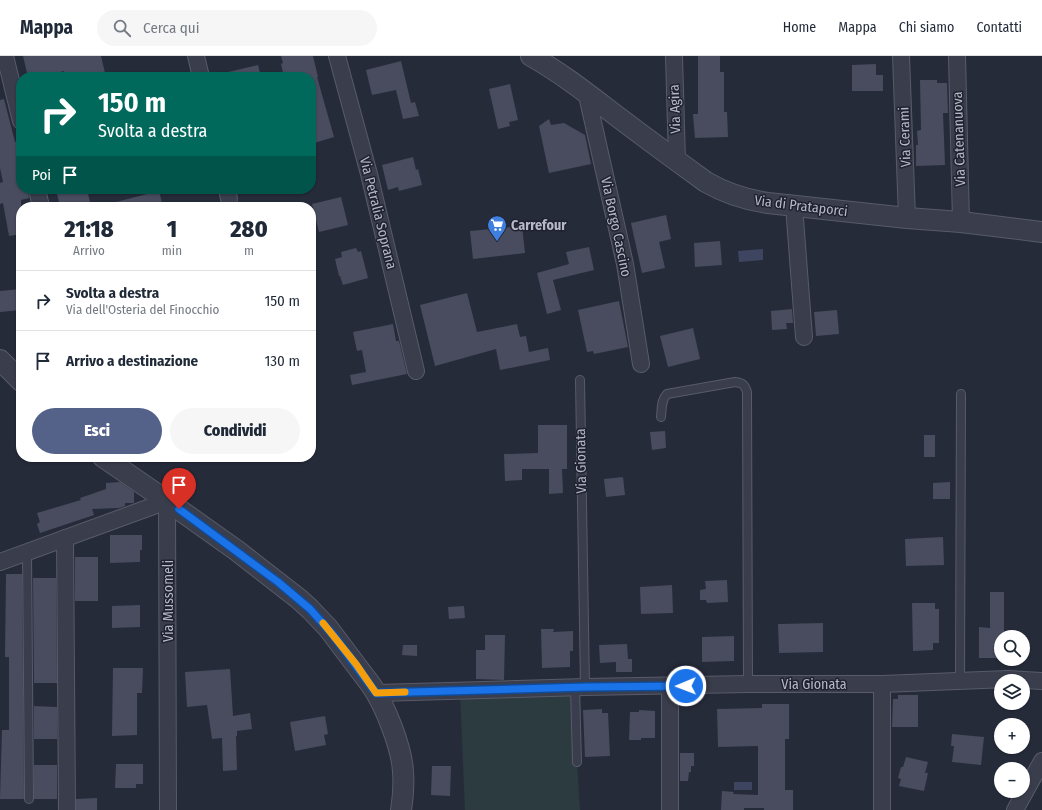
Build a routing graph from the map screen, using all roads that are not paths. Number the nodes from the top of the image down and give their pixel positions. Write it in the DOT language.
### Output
graph roads {
  1 [pos="5,56"];
  2 [pos="196,56"];
  3 [pos="337,56"];
  4 [pos="531,56"];
  5 [pos="674,56"];
  6 [pos="902,56"];
  7 [pos="957,56"];
  8 [pos="200,72"];
  9 [pos="586,91"];
  10 [pos="16,101"];
  11 [pos="677,161"];
  12 [pos="794,206"];
  13 [pos="907,218"];
  14 [pos="961,222"];
  15 [pos="1042,232"];
  16 [pos="804,337"];
  17 [pos="0,360"];
  18 [pos="641,364"];
  19 [pos="416,371"];
  20 [pos="16,376"];
  21 [pos="580,380"];
  22 [pos="961,394"];
  23 [pos="661,417"];
  24 [pos="110,462"];
  25 [pos="168,501"];
  26 [pos="65,538"];
  27 [pos="27,552"];
  28 [pos="0,562"];
  29 [pos="960,681"];
  30 [pos="1042,681"];
  31 [pos="748,684"];
  32 [pos="882,684"];
  33 [pos="670,686"];
  34 [pos="580,687"];
  35 [pos="376,693"];
  36 [pos="1042,761"];
  37 [pos="577,762"];
  38 [pos="29,799"];
  39 [pos="67,810"];
  40 [pos="168,810"];
  41 [pos="401,810"];
  42 [pos="670,810"];
  43 [pos="882,810"];
  44 [pos="1015,810"];
  1 -- 10 [label="street"];
  2 -- 8 [label="street"];
  3 -- 19 [label="street, Via Petralia Soprana"];
  4 -- 9 [label="street, Via di Prataporci"];
  5 -- 11 [label="street, Via Agira"];
  6 -- 13 [label="street, Via Cerami"];
  7 -- 14 [label="street, Via Catenanuova"];
  9 -- 11 [label="street, Via di Prataporci"];
  9 -- 18 [label="street, Via Borgo Cascino"];
  11 -- 12 [label="street, Via di Prataporci"];
  12 -- 13 [label="street, Via di Prataporci"];
  12 -- 16 [label="street"];
  13 -- 14 [label="street, Via di Prataporci"];
  14 -- 15 [label="street, Via di Prataporci"];
  17 -- 20 [label="street"];
  21 -- 34 [label="lane, Via Gionata"];
  22 -- 29 [label="lane"];
  23 -- 31 [label="lane"];
  24 -- 25 [label="street"];
  25 -- 26 [label="street"];
  25 -- 35 [label="street"];
  25 -- 40 [label="street, Via Mussomeli"];
  26 -- 27 [label="street"];
  26 -- 39 [label="street"];
  27 -- 28 [label="street"];
  27 -- 38 [label="lane"];
  29 -- 30 [label="street, Via Gionata"];
  29 -- 32 [label="street, Via Gionata"];
  31 -- 32 [label="street, Via Gionata"];
  31 -- 33 [label="street, Via Gionata"];
  32 -- 43 [label="street"];
  33 -- 34 [label="street, Via Gionata"];
  33 -- 42 [label="street"];
  34 -- 35 [label="street, Via Gionata"];
  34 -- 37 [label="lane"];
  35 -- 41 [label="street"];
  36 -- 44 [label="street"];
}
